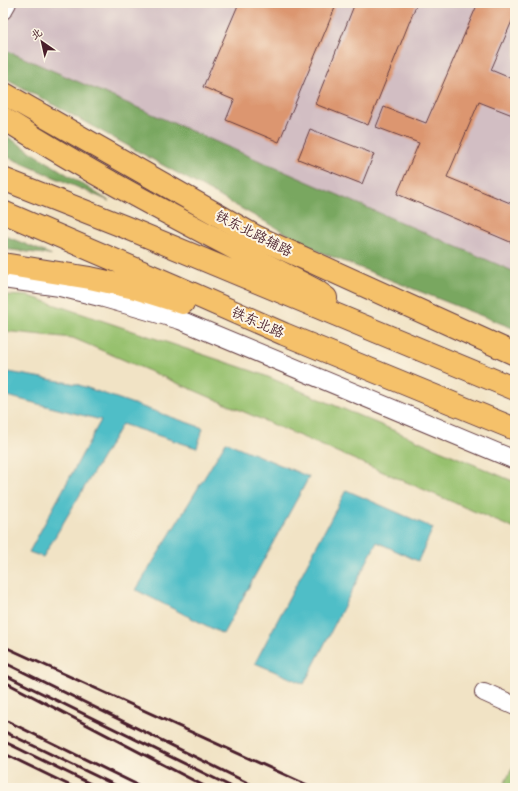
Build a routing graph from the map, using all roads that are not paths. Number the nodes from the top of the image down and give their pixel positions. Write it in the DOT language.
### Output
graph roads {
  1 [pos="7,3"];
  2 [pos="3,10"];
  3 [pos="3,93"];
  4 [pos="3,118"];
  5 [pos="3,179"];
  6 [pos="3,212"];
  7 [pos="3,264"];
  8 [pos="3,279"];
  9 [pos="370,328"];
  10 [pos="284,334"];
  11 [pos="515,354"];
  12 [pos="515,389"];
  13 [pos="515,429"];
  14 [pos="515,460"];
  15 [pos="484,692"];
  16 [pos="515,706"];
  1 -- 2 [label="street"];
  3 -- 11 [label="main road, 铁东北路辅路"];
  4 -- 9 [label="main road"];
  5 -- 9 [label="main road"];
  6 -- 10 [label="main road, 铁东北路"];
  7 -- 10 [label="main road"];
  8 -- 14 [label="street"];
  9 -- 12 [label="main road"];
  10 -- 13 [label="main road, 铁东北路"];
  15 -- 16 [label="street"];
}
